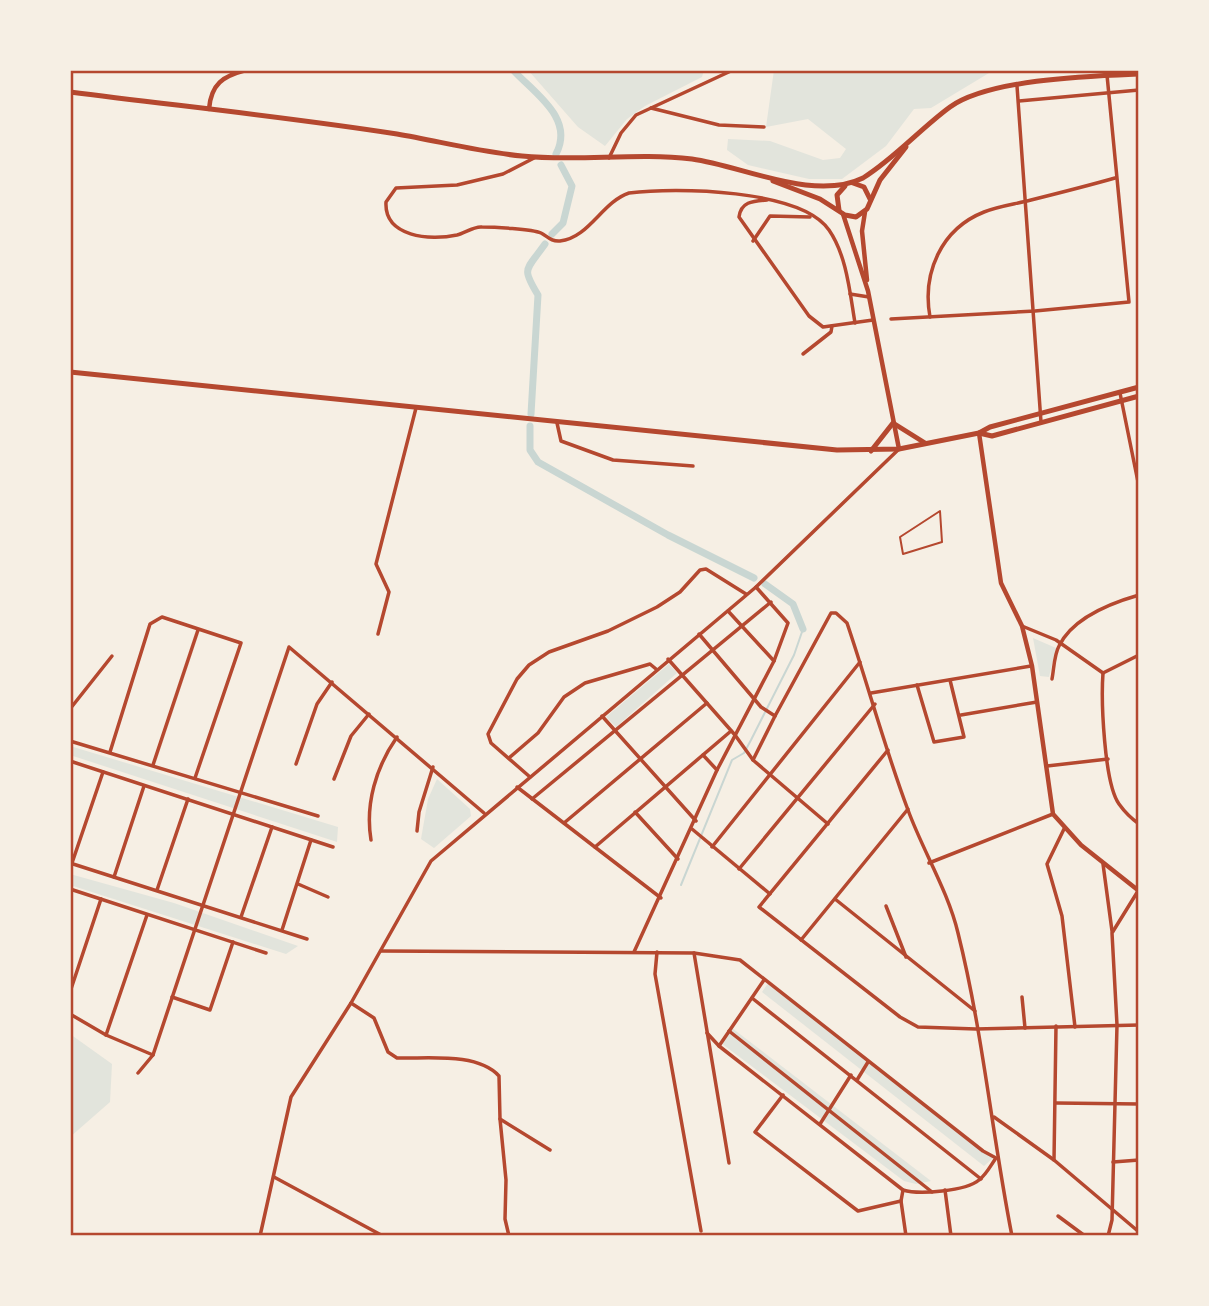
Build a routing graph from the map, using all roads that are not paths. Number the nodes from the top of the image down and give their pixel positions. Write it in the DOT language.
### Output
graph roads {
  1 [pos="246,70"];
  2 [pos="733,70"];
  3 [pos="1139,75"];
  4 [pos="1107,77"];
  5 [pos="1017,86"];
  6 [pos="1139,90"];
  7 [pos="70,92"];
  8 [pos="1108,93"];
  9 [pos="1018,101"];
  10 [pos="649,107"];
  11 [pos="209,110"];
  12 [pos="764,127"];
  13 [pos="916,135"];
  14 [pos="537,157"];
  15 [pos="608,159"];
  16 [pos="764,177"];
  17 [pos="1115,178"];
  18 [pos="850,184"];
  19 [pos="769,200"];
  20 [pos="870,202"];
  21 [pos="1025,202"];
  22 [pos="841,211"];
  23 [pos="865,212"];
  24 [pos="816,217"];
  25 [pos="753,241"];
  26 [pos="850,294"];
  27 [pos="868,294"];
  28 [pos="1035,311"];
  29 [pos="930,317"];
  30 [pos="891,319"];
  31 [pos="873,320"];
  32 [pos="855,323"];
  33 [pos="832,326"];
  34 [pos="803,354"];
  35 [pos="70,372"];
  36 [pos="1139,387"];
  37 [pos="1120,393"];
  38 [pos="1139,396"];
  39 [pos="1122,400"];
  40 [pos="416,408"];
  41 [pos="1040,413"];
  42 [pos="1041,422"];
  43 [pos="557,423"];
  44 [pos="893,423"];
  45 [pos="979,433"];
  46 [pos="925,443"];
  47 [pos="898,449"];
  48 [pos="871,451"];
  49 [pos="693,466"];
  50 [pos="1139,487"];
  51 [pos="940,511"];
  52 [pos="756,587"];
  53 [pos="747,594"];
  54 [pos="1139,595"];
  55 [pos="771,602"];
  56 [pos="727,611"];
  57 [pos="741,625"];
  58 [pos="1022,626"];
  59 [pos="198,630"];
  60 [pos="378,634"];
  61 [pos="699,634"];
  62 [pos="1060,644"];
  63 [pos="713,649"];
  64 [pos="1139,655"];
  65 [pos="112,656"];
  66 [pos="668,659"];
  67 [pos="774,661"];
  68 [pos="860,662"];
  69 [pos="1032,666"];
  70 [pos="656,669"];
  71 [pos="1102,673"];
  72 [pos="682,674"];
  73 [pos="1052,679"];
  74 [pos="950,680"];
  75 [pos="332,682"];
  76 [pos="917,685"];
  77 [pos="871,693"];
  78 [pos="755,697"];
  79 [pos="1037,702"];
  80 [pos="708,703"];
  81 [pos="875,704"];
  82 [pos="70,709"];
  83 [pos="369,714"];
  84 [pos="961,715"];
  85 [pos="602,716"];
  86 [pos="775,716"];
  87 [pos="615,731"];
  88 [pos="733,733"];
  89 [pos="397,737"];
  90 [pos="70,741"];
  91 [pos="888,750"];
  92 [pos="110,752"];
  93 [pos="703,755"];
  94 [pos="509,758"];
  95 [pos="640,759"];
  96 [pos="1109,759"];
  97 [pos="753,760"];
  98 [pos="70,761"];
  99 [pos="296,764"];
  100 [pos="153,765"];
  101 [pos="1044,766"];
  102 [pos="433,767"];
  103 [pos="717,770"];
  104 [pos="103,772"];
  105 [pos="769,775"];
  106 [pos="530,777"];
  107 [pos="195,778"];
  108 [pos="334,779"];
  109 [pos="144,785"];
  110 [pos="517,787"];
  111 [pos="665,787"];
  112 [pos="241,791"];
  113 [pos="797,798"];
  114 [pos="188,799"];
  115 [pos="533,799"];
  116 [pos="908,809"];
  117 [pos="635,812"];
  118 [pos="485,813"];
  119 [pos="233,814"];
  120 [pos="1053,814"];
  121 [pos="318,816"];
  122 [pos="695,821"];
  123 [pos="564,823"];
  124 [pos="828,824"];
  125 [pos="1139,824"];
  126 [pos="272,827"];
  127 [pos="1064,829"];
  128 [pos="417,831"];
  129 [pos="693,831"];
  130 [pos="312,840"];
  131 [pos="371,840"];
  132 [pos="333,847"];
  133 [pos="595,847"];
  134 [pos="712,847"];
  135 [pos="678,859"];
  136 [pos="71,863"];
  137 [pos="929,863"];
  138 [pos="1103,864"];
  139 [pos="739,869"];
  140 [pos="114,877"];
  141 [pos="298,884"];
  142 [pos="70,889"];
  143 [pos="157,890"];
  144 [pos="1139,890"];
  145 [pos="770,894"];
  146 [pos="328,897"];
  147 [pos="661,898"];
  148 [pos="102,899"];
  149 [pos="835,899"];
  150 [pos="203,905"];
  151 [pos="886,906"];
  152 [pos="147,914"];
  153 [pos="241,917"];
  154 [pos="195,930"];
  155 [pos="282,930"];
  156 [pos="1112,933"];
  157 [pos="307,939"];
  158 [pos="801,940"];
  159 [pos="233,942"];
  160 [pos="381,951"];
  161 [pos="657,952"];
  162 [pos="266,953"];
  163 [pos="634,953"];
  164 [pos="694,953"];
  165 [pos="907,959"];
  166 [pos="764,980"];
  167 [pos="70,992"];
  168 [pos="172,997"];
  169 [pos="1022,997"];
  170 [pos="752,998"];
  171 [pos="351,1003"];
  172 [pos="975,1011"];
  173 [pos="70,1014"];
  174 [pos="1117,1025"];
  175 [pos="1139,1025"];
  176 [pos="1056,1026"];
  177 [pos="1075,1027"];
  178 [pos="1025,1028"];
  179 [pos="976,1029"];
  180 [pos="729,1031"];
  181 [pos="707,1033"];
  182 [pos="106,1035"];
  183 [pos="719,1046"];
  184 [pos="153,1055"];
  185 [pos="868,1062"];
  186 [pos="138,1073"];
  187 [pos="851,1075"];
  188 [pos="857,1080"];
  189 [pos="783,1095"];
  190 [pos="1056,1103"];
  191 [pos="1115,1104"];
  192 [pos="1139,1104"];
  193 [pos="829,1108"];
  194 [pos="994,1117"];
  195 [pos="500,1119"];
  196 [pos="819,1125"];
  197 [pos="550,1150"];
  198 [pos="996,1158"];
  199 [pos="1054,1160"];
  200 [pos="1139,1160"];
  201 [pos="1113,1162"];
  202 [pos="729,1163"];
  203 [pos="274,1177"];
  204 [pos="981,1179"];
  205 [pos="903,1190"];
  206 [pos="945,1190"];
  207 [pos="932,1192"];
  208 [pos="901,1201"];
  209 [pos="1111,1211"];
  210 [pos="1058,1216"];
  211 [pos="701,1231"];
  212 [pos="1139,1231"];
  213 [pos="260,1236"];
  214 [pos="383,1236"];
  215 [pos="509,1236"];
  216 [pos="906,1236"];
  217 [pos="951,1236"];
  218 [pos="1012,1236"];
  219 [pos="1085,1236"];
  220 [pos="1108,1236"];
  1 -- 11 [label="street"];
  2 -- 10 [label="street"];
  3 -- 4 [label="main road"];
  4 -- 5 [label="main road"];
  4 -- 8 [label="street"];
  5 -- 9 [label="street"];
  5 -- 13 [label="main road"];
  6 -- 8 [label="street"];
  7 -- 11 [label="main road"];
  8 -- 9 [label="street"];
  8 -- 17 [label="street"];
  9 -- 21 [label="street"];
  10 -- 12 [label="street"];
  10 -- 15 [label="street"];
  11 -- 14 [label="main road"];
  13 -- 18 [label="main road"];
  13 -- 20 [label="main road"];
  14 -- 15 [label="main road"];
  14 -- 19 [label="street"];
  15 -- 16 [label="main road"];
  16 -- 18 [label="main road"];
  16 -- 22 [label="main road"];
  17 -- 21 [label="street"];
  17 -- 28 [label="street"];
  18 -- 20 [label="main road"];
  18 -- 22 [label="main road"];
  19 -- 24 [label="street"];
  19 -- 25 [label="street"];
  20 -- 23 [label="main road"];
  21 -- 28 [label="street"];
  21 -- 29 [label="street"];
  22 -- 23 [label="main road"];
  22 -- 27 [label="street"];
  23 -- 27 [label="street"];
  24 -- 25 [label="street"];
  24 -- 26 [label="street"];
  25 -- 33 [label="street"];
  26 -- 27 [label="street"];
  26 -- 32 [label="street"];
  27 -- 31 [label="street"];
  28 -- 29 [label="street"];
  28 -- 41 [label="street"];
  29 -- 30 [label="street"];
  31 -- 32 [label="street"];
  31 -- 44 [label="street"];
  32 -- 33 [label="street"];
  33 -- 34 [label="street"];
  35 -- 40 [label="main road"];
  36 -- 37 [label="main road"];
  37 -- 39 [label="street"];
  37 -- 41 [label="main road"];
  38 -- 39 [label="main road"];
  39 -- 42 [label="main road"];
  39 -- 50 [label="street"];
  40 -- 43 [label="main road"];
  40 -- 60 [label="street"];
  41 -- 42 [label="street"];
  41 -- 45 [label="main road"];
  42 -- 45 [label="main road"];
  43 -- 48 [label="main road"];
  43 -- 49 [label="street"];
  44 -- 46 [label="main road"];
  44 -- 47 [label="street"];
  44 -- 48 [label="main road"];
  45 -- 46 [label="main road"];
  45 -- 58 [label="street"];
  46 -- 47 [label="main road"];
  47 -- 48 [label="main road"];
  47 -- 52 [label="street"];
  51 -- 51 [label="lane"];
  52 -- 53 [label="street"];
  52 -- 55 [label="street"];
  53 -- 56 [label="street"];
  53 -- 94 [label="street"];
  54 -- 62 [label="street"];
  55 -- 57 [label="street"];
  55 -- 67 [label="street"];
  56 -- 57 [label="street"];
  56 -- 61 [label="street"];
  57 -- 63 [label="street"];
  57 -- 67 [label="street"];
  58 -- 62 [label="street"];
  58 -- 69 [label="street"];
  59 -- 92 [label="street"];
  59 -- 100 [label="street"];
  59 -- 107 [label="street"];
  61 -- 63 [label="street"];
  61 -- 66 [label="street"];
  62 -- 71 [label="street"];
  62 -- 73 [label="street"];
  63 -- 72 [label="street"];
  63 -- 78 [label="street"];
  64 -- 71 [label="street"];
  65 -- 82 [label="street"];
  66 -- 70 [label="street"];
  66 -- 72 [label="street"];
  67 -- 78 [label="street"];
  68 -- 77 [label="street"];
  68 -- 86 [label="street"];
  68 -- 105 [label="street"];
  69 -- 74 [label="street"];
  69 -- 79 [label="street"];
  70 -- 85 [label="street"];
  70 -- 94 [label="street"];
  71 -- 96 [label="street"];
  72 -- 80 [label="street"];
  72 -- 87 [label="street"];
  74 -- 76 [label="street"];
  74 -- 76 [label="street"];
  75 -- 83 [label="street"];
  75 -- 99 [label="street"];
  75 -- 112 [label="street"];
  76 -- 77 [label="street"];
  77 -- 81 [label="street"];
  78 -- 86 [label="street"];
  78 -- 88 [label="street"];
  79 -- 84 [label="street"];
  79 -- 101 [label="street"];
  80 -- 88 [label="street"];
  80 -- 95 [label="street"];
  81 -- 91 [label="street"];
  81 -- 113 [label="street"];
  83 -- 89 [label="street"];
  83 -- 108 [label="street"];
  85 -- 87 [label="street"];
  85 -- 106 [label="street"];
  86 -- 97 [label="street"];
  87 -- 95 [label="street"];
  87 -- 115 [label="street"];
  88 -- 93 [label="street"];
  88 -- 97 [label="street"];
  88 -- 103 [label="street"];
  89 -- 102 [label="street"];
  89 -- 131 [label="street"];
  90 -- 92 [label="street"];
  91 -- 116 [label="street"];
  91 -- 124 [label="street"];
  92 -- 100 [label="street"];
  93 -- 103 [label="street"];
  93 -- 111 [label="street"];
  94 -- 106 [label="street"];
  95 -- 111 [label="street"];
  95 -- 123 [label="street"];
  96 -- 101 [label="street"];
  96 -- 125 [label="street"];
  97 -- 105 [label="street"];
  98 -- 104 [label="street"];
  100 -- 107 [label="street"];
  101 -- 120 [label="street"];
  102 -- 118 [label="street"];
  102 -- 128 [label="street"];
  103 -- 122 [label="street"];
  104 -- 109 [label="street"];
  104 -- 136 [label="street"];
  105 -- 113 [label="street"];
  105 -- 134 [label="street"];
  106 -- 110 [label="street"];
  107 -- 112 [label="street"];
  109 -- 114 [label="street"];
  109 -- 140 [label="street"];
  110 -- 115 [label="street"];
  110 -- 118 [label="street"];
  111 -- 117 [label="street"];
  111 -- 122 [label="street"];
  112 -- 119 [label="street"];
  112 -- 121 [label="street"];
  113 -- 124 [label="street"];
  113 -- 139 [label="street"];
  114 -- 119 [label="street"];
  114 -- 143 [label="street"];
  115 -- 123 [label="street"];
  116 -- 137 [label="street"];
  116 -- 149 [label="street"];
  117 -- 133 [label="street"];
  117 -- 135 [label="street"];
  118 -- 160 [label="street"];
  119 -- 126 [label="street"];
  119 -- 150 [label="street"];
  120 -- 127 [label="street"];
  120 -- 137 [label="street"];
  122 -- 129 [label="street"];
  123 -- 133 [label="street"];
  124 -- 145 [label="street"];
  126 -- 130 [label="street"];
  126 -- 153 [label="street"];
  127 -- 138 [label="street"];
  127 -- 177 [label="street"];
  129 -- 134 [label="street"];
  129 -- 135 [label="street"];
  130 -- 132 [label="street"];
  130 -- 141 [label="street"];
  133 -- 147 [label="street"];
  134 -- 139 [label="street"];
  135 -- 147 [label="street"];
  136 -- 140 [label="street"];
  137 -- 172 [label="street"];
  138 -- 144 [label="street"];
  138 -- 156 [label="street"];
  139 -- 145 [label="street"];
  140 -- 143 [label="street"];
  141 -- 146 [label="street"];
  141 -- 155 [label="street"];
  142 -- 148 [label="street"];
  143 -- 150 [label="street"];
  144 -- 156 [label="street"];
  145 -- 158 [label="street"];
  147 -- 163 [label="street"];
  148 -- 152 [label="street"];
  148 -- 167 [label="street"];
  149 -- 158 [label="street"];
  149 -- 165 [label="street"];
  150 -- 153 [label="street"];
  150 -- 154 [label="street"];
  151 -- 165 [label="street"];
  152 -- 154 [label="street"];
  152 -- 182 [label="street"];
  153 -- 155 [label="street"];
  154 -- 159 [label="street"];
  154 -- 168 [label="street"];
  155 -- 157 [label="street"];
  156 -- 174 [label="street"];
  158 -- 179 [label="street"];
  159 -- 162 [label="street"];
  159 -- 168 [label="street"];
  160 -- 163 [label="street"];
  160 -- 171 [label="street"];
  161 -- 163 [label="street"];
  161 -- 164 [label="street"];
  161 -- 211 [label="street"];
  164 -- 166 [label="street"];
  164 -- 181 [label="street"];
  165 -- 172 [label="street"];
  166 -- 170 [label="street"];
  166 -- 185 [label="street"];
  168 -- 184 [label="street"];
  169 -- 178 [label="street"];
  170 -- 180 [label="street"];
  170 -- 187 [label="street"];
  171 -- 195 [label="street"];
  171 -- 203 [label="street"];
  172 -- 179 [label="street"];
  173 -- 182 [label="street"];
  174 -- 175 [label="street"];
  174 -- 177 [label="street"];
  174 -- 191 [label="street"];
  176 -- 177 [label="street"];
  176 -- 178 [label="street"];
  176 -- 190 [label="street"];
  178 -- 179 [label="street"];
  179 -- 194 [label="street"];
  180 -- 183 [label="street"];
  180 -- 193 [label="street"];
  181 -- 183 [label="street"];
  181 -- 202 [label="street"];
  182 -- 184 [label="street"];
  183 -- 189 [label="street"];
  184 -- 186 [label="street"];
  185 -- 188 [label="street"];
  185 -- 198 [label="street"];
  187 -- 188 [label="street"];
  187 -- 193 [label="street"];
  188 -- 204 [label="street"];
  189 -- 196 [label="street"];
  189 -- 208 [label="street"];
  190 -- 191 [label="street"];
  190 -- 199 [label="street"];
  191 -- 192 [label="street"];
  191 -- 201 [label="street"];
  193 -- 196 [label="street"];
  193 -- 207 [label="street"];
  194 -- 198 [label="street"];
  194 -- 199 [label="street"];
  195 -- 197 [label="street"];
  195 -- 215 [label="street"];
  196 -- 205 [label="street"];
  198 -- 204 [label="street"];
  198 -- 218 [label="street"];
  199 -- 209 [label="street"];
  200 -- 201 [label="street"];
  201 -- 209 [label="street"];
  203 -- 213 [label="street"];
  203 -- 214 [label="street"];
  204 -- 206 [label="street"];
  205 -- 207 [label="street"];
  205 -- 208 [label="street"];
  206 -- 207 [label="street"];
  206 -- 217 [label="street"];
  208 -- 216 [label="street"];
  209 -- 212 [label="street"];
  209 -- 220 [label="street"];
  210 -- 219 [label="street"];
}
